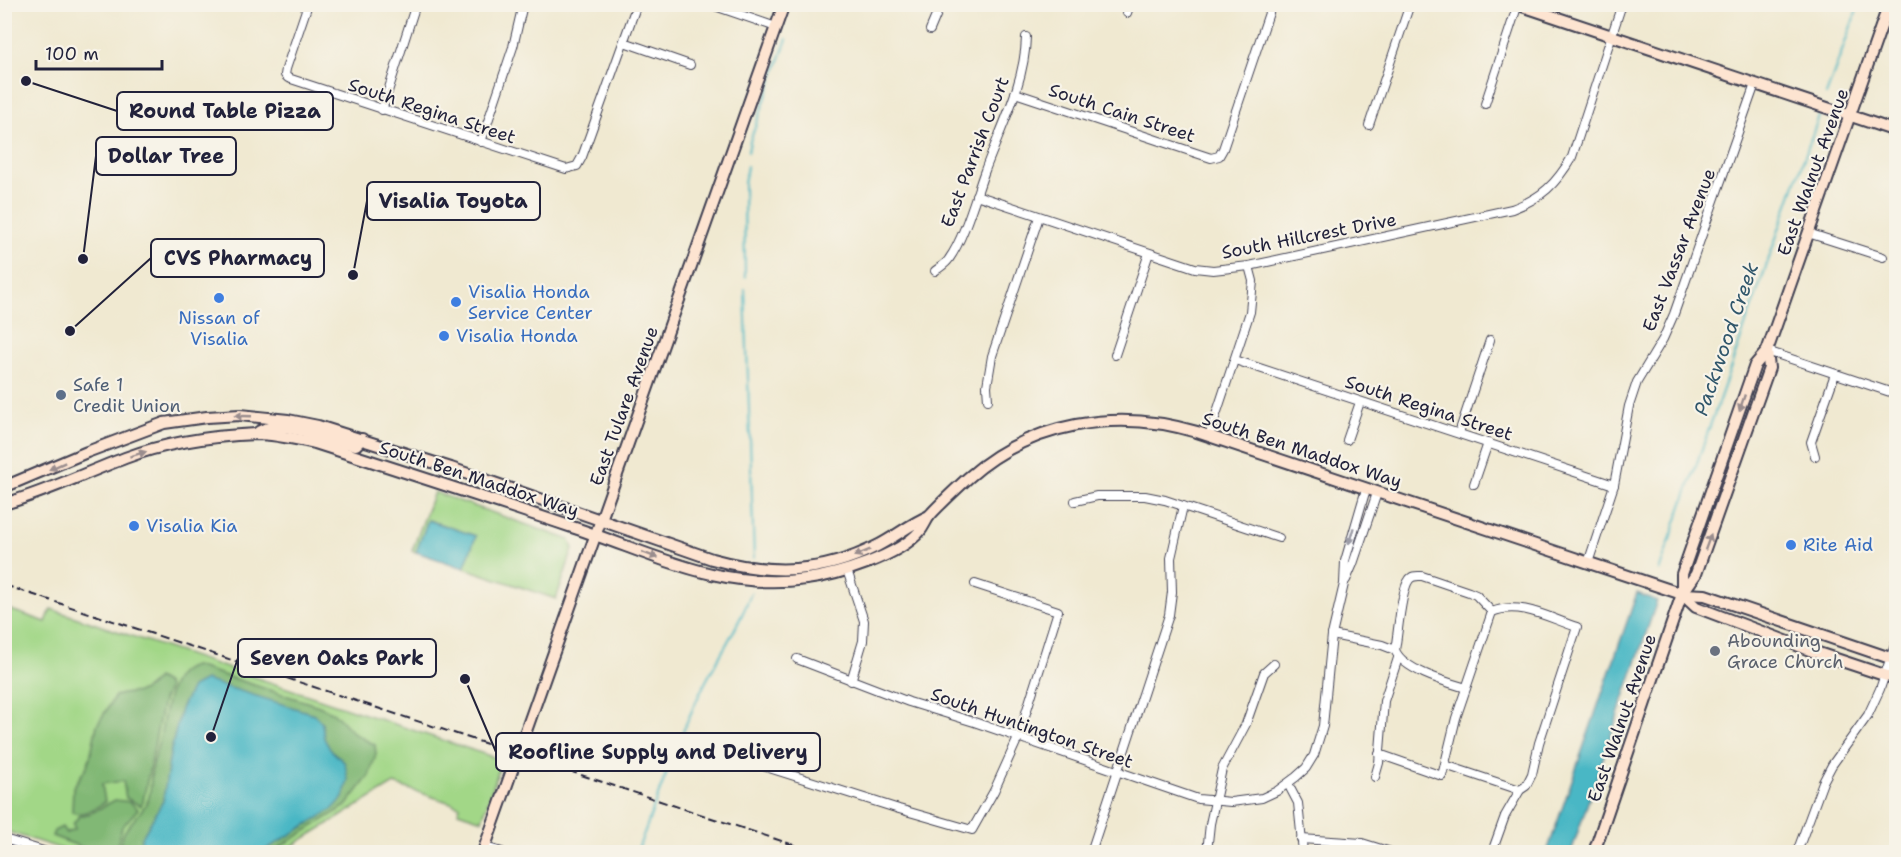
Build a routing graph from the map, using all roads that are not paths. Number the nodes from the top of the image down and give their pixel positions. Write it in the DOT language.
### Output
graph roads {
  1 [pos="308,4"];
  2 [pos="416,4"];
  3 [pos="523,4"];
  4 [pos="637,4"];
  5 [pos="709,4"];
  6 [pos="784,4"];
  7 [pos="941,4"];
  8 [pos="1130,4"];
  9 [pos="1272,4"];
  10 [pos="1410,4"];
  11 [pos="1622,4"];
  12 [pos="1889,4"];
  13 [pos="1517,5"];
  14 [pos="1127,14"];
  15 [pos="776,27"];
  16 [pos="930,30"];
  17 [pos="1612,36"];
  18 [pos="1026,37"];
  19 [pos="624,42"];
  20 [pos="690,65"];
  21 [pos="1755,84"];
  22 [pos="1015,93"];
  23 [pos="1485,105"];
  24 [pos="382,110"];
  25 [pos="1850,116"];
  26 [pos="1369,125"];
  27 [pos="1896,131"];
  28 [pos="481,142"];
  29 [pos="976,195"];
  30 [pos="1039,217"];
  31 [pos="1808,233"];
  32 [pos="1149,254"];
  33 [pos="1883,257"];
  34 [pos="1249,266"];
  35 [pos="935,271"];
  36 [pos="1490,340"];
  37 [pos="1767,351"];
  38 [pos="1115,355"];
  39 [pos="1234,360"];
  40 [pos="1835,374"];
  41 [pos="1896,394"];
  42 [pos="988,400"];
  43 [pos="1360,402"];
  44 [pos="1459,433"];
  45 [pos="256,434"];
  46 [pos="1209,436"];
  47 [pos="362,439"];
  48 [pos="1347,440"];
  49 [pos="1488,443"];
  50 [pos="1815,456"];
  51 [pos="1474,484"];
  52 [pos="1614,485"];
  53 [pos="4,487"];
  54 [pos="1372,491"];
  55 [pos="1075,501"];
  56 [pos="4,504"];
  57 [pos="1183,506"];
  58 [pos="929,516"];
  59 [pos="601,519"];
  60 [pos="595,535"];
  61 [pos="1279,538"];
  62 [pos="1588,563"];
  63 [pos="847,570"];
  64 [pos="975,584"];
  65 [pos="1682,594"];
  66 [pos="1492,612"];
  67 [pos="1332,635"];
  68 [pos="1896,642"];
  69 [pos="1395,650"];
  70 [pos="1398,658"];
  71 [pos="797,659"];
  72 [pos="1894,659"];
  73 [pos="1274,664"];
  74 [pos="1885,676"];
  75 [pos="1896,680"];
  76 [pos="851,681"];
  77 [pos="1466,688"];
  78 [pos="1018,738"];
  79 [pos="1379,754"];
  80 [pos="744,760"];
  81 [pos="1445,765"];
  82 [pos="1117,773"];
  83 [pos="1375,777"];
  84 [pos="1288,784"];
  85 [pos="1520,790"];
  86 [pos="1214,802"];
  87 [pos="4,839"];
  88 [pos="1301,839"];
  89 [pos="484,850"];
  90 [pos="47,852"];
  91 [pos="502,852"];
  92 [pos="1091,852"];
  93 [pos="1207,852"];
  94 [pos="1303,852"];
  95 [pos="1391,852"];
  96 [pos="1492,852"];
  97 [pos="1594,852"];
  98 [pos="1797,852"];
  1 -- 24 [label="street, South Regina Street"];
  2 -- 24 [label="street"];
  3 -- 28 [label="street"];
  4 -- 19 [label="street"];
  5 -- 15 [label="street"];
  6 -- 15 [label="main road, East Tulare Avenue"];
  7 -- 16 [label="street"];
  8 -- 14 [label="street"];
  9 -- 22 [label="street, South Cain Street"];
  10 -- 26 [label="street"];
  11 -- 17 [label="street, South Hillcrest Drive"];
  12 -- 25 [label="main road, East Walnut Avenue"];
  13 -- 17 [label="main road"];
  13 -- 23 [label="street"];
  15 -- 59 [label="main road, East Tulare Avenue"];
  17 -- 21 [label="main road"];
  17 -- 34 [label="street, South Hillcrest Drive"];
  18 -- 22 [label="street, East Parrish Court"];
  19 -- 20 [label="street"];
  19 -- 28 [label="street, South Regina Street"];
  21 -- 25 [label="main road"];
  21 -- 52 [label="street, East Vassar Avenue"];
  22 -- 29 [label="street, East Parrish Court"];
  24 -- 28 [label="street, South Regina Street"];
  25 -- 27 [label="main road"];
  25 -- 31 [label="main road, East Walnut Avenue"];
  29 -- 30 [label="street, South Hillcrest Drive"];
  29 -- 35 [label="street, East Parrish Court"];
  30 -- 32 [label="street, South Hillcrest Drive"];
  30 -- 42 [label="street"];
  31 -- 33 [label="street"];
  31 -- 37 [label="main road, East Walnut Avenue"];
  32 -- 34 [label="street, South Hillcrest Drive"];
  32 -- 38 [label="street"];
  34 -- 39 [label="street"];
  36 -- 44 [label="street"];
  37 -- 40 [label="street"];
  37 -- 65 [label="main road, East Walnut Avenue"];
  39 -- 43 [label="street, South Regina Street"];
  39 -- 46 [label="street"];
  40 -- 41 [label="street"];
  40 -- 50 [label="street"];
  43 -- 44 [label="street, South Regina Street"];
  43 -- 48 [label="street"];
  44 -- 49 [label="street, South Regina Street"];
  45 -- 47 [label="main road"];
  56 -- 45 [label="main road, South Ben Maddox Way, one-way"];
  45 -- 60 [label="main road, South Ben Maddox Way"];
  46 -- 54 [label="main road, South Ben Maddox Way"];
  46 -- 58 [label="main road, South Ben Maddox Way"];
  47 -- 53 [label="main road, South Ben Maddox Way, one-way"];
  47 -- 59 [label="main road, South Ben Maddox Way"];
  49 -- 51 [label="street"];
  49 -- 52 [label="street, South Regina Street"];
  52 -- 62 [label="street, East Vassar Avenue"];
  54 -- 62 [label="main road, South Ben Maddox Way"];
  54 -- 67 [label="street"];
  55 -- 57 [label="street"];
  57 -- 61 [label="street"];
  57 -- 82 [label="street"];
  58 -- 59 [label="main road, South Ben Maddox Way, one-way"];
  58 -- 63 [label="main road, South Ben Maddox Way"];
  59 -- 60 [label="main road, East Tulare Avenue"];
  60 -- 63 [label="main road, South Ben Maddox Way, one-way"];
  60 -- 89 [label="main road, East Tulare Avenue"];
  62 -- 65 [label="main road, South Ben Maddox Way"];
  63 -- 76 [label="street"];
  64 -- 78 [label="street"];
  65 -- 72 [label="main road, South Ben Maddox Way"];
  65 -- 74 [label="main road, South Ben Maddox Way"];
  65 -- 97 [label="main road, East Walnut Avenue"];
  66 -- 69 [label="street"];
  66 -- 77 [label="street"];
  66 -- 85 [label="street"];
  67 -- 69 [label="street"];
  67 -- 84 [label="street"];
  68 -- 72 [label="street"];
  69 -- 70 [label="street"];
  70 -- 77 [label="street"];
  70 -- 79 [label="street"];
  71 -- 76 [label="street, South Huntington Street"];
  72 -- 74 [label="street"];
  73 -- 86 [label="street"];
  74 -- 75 [label="main road, South Ben Maddox Way"];
  74 -- 98 [label="street"];
  76 -- 78 [label="street, South Huntington Street"];
  77 -- 81 [label="street"];
  78 -- 80 [label="street"];
  78 -- 82 [label="street, South Huntington Street"];
  79 -- 81 [label="street"];
  79 -- 83 [label="street"];
  81 -- 85 [label="street"];
  82 -- 86 [label="street, South Huntington Street"];
  82 -- 92 [label="street"];
  84 -- 86 [label="street, South Huntington Street"];
  84 -- 88 [label="street"];
  85 -- 96 [label="street"];
  86 -- 93 [label="street"];
  87 -- 90 [label="street"];
  88 -- 94 [label="street"];
  88 -- 95 [label="street"];
  89 -- 91 [label="street"];
}
